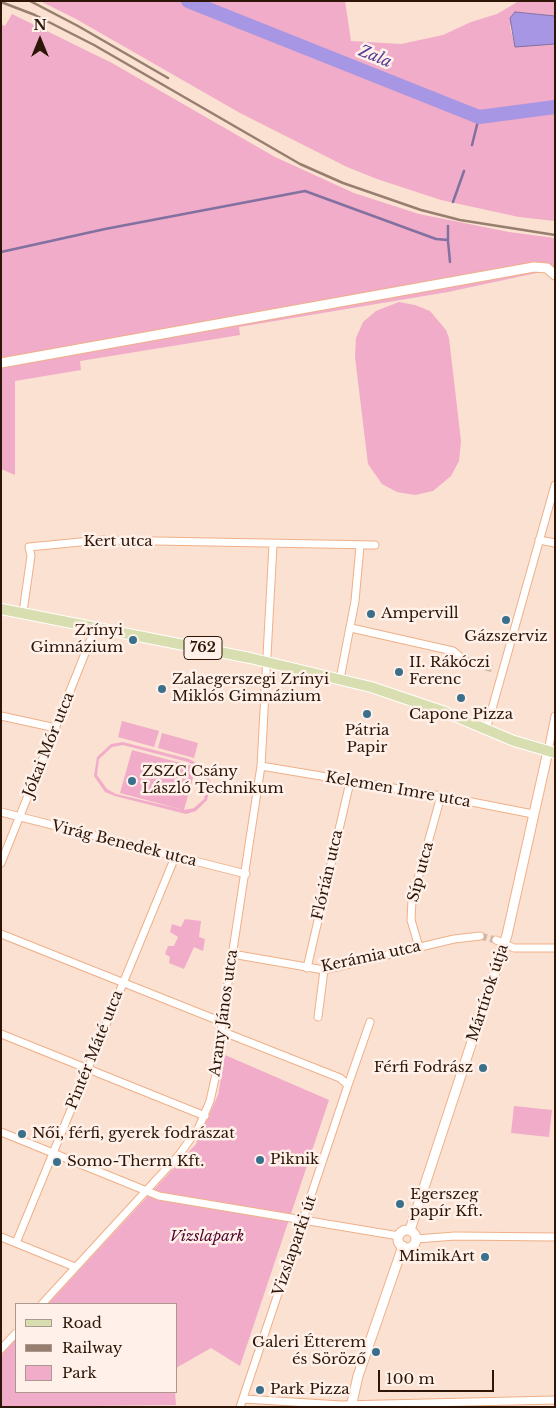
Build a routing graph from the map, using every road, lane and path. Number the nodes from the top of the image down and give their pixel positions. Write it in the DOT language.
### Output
graph roads {
  1 [pos="555,275"];
  2 [pos="1,363"];
  3 [pos="555,485"];
  4 [pos="540,540"];
  5 [pos="555,543"];
  6 [pos="274,545"];
  7 [pos="375,545"];
  8 [pos="360,546"];
  9 [pos="1,609"];
  10 [pos="24,612"];
  11 [pos="96,626"];
  12 [pos="351,628"];
  13 [pos="267,662"];
  14 [pos="475,664"];
  15 [pos="493,669"];
  16 [pos="502,672"];
  17 [pos="340,679"];
  18 [pos="1,716"];
  19 [pos="555,716"];
  20 [pos="56,728"];
  21 [pos="486,730"];
  22 [pos="551,752"];
  23 [pos="261,766"];
  24 [pos="350,782"];
  25 [pos="441,796"];
  26 [pos="1,812"];
  27 [pos="534,814"];
  28 [pos="20,817"];
  29 [pos="175,857"];
  30 [pos="1,864"];
  31 [pos="246,874"];
  32 [pos="1,934"];
  33 [pos="480,936"];
  34 [pos="496,940"];
  35 [pos="418,946"];
  36 [pos="504,946"];
  37 [pos="555,948"];
  38 [pos="232,954"];
  39 [pos="307,968"];
  40 [pos="324,970"];
  41 [pos="122,983"];
  42 [pos="318,1017"];
  43 [pos="222,1022"];
  44 [pos="370,1022"];
  45 [pos="221,1031"];
  46 [pos="1,1034"];
  47 [pos="86,1069"];
  48 [pos="348,1085"];
  49 [pos="204,1116"];
  50 [pos="1,1132"];
  51 [pos="52,1152"];
  52 [pos="146,1190"];
  53 [pos="304,1220"];
  54 [pos="410,1230"];
  55 [pos="399,1236"];
  56 [pos="1,1237"];
  57 [pos="555,1237"];
  58 [pos="416,1239"];
  59 [pos="16,1243"];
  60 [pos="403,1246"];
  61 [pos="75,1267"];
  62 [pos="43,1303"];
  63 [pos="15,1333"];
  64 [pos="1,1349"];
  65 [pos="244,1399"];
  66 [pos="555,1400"];
  67 [pos="351,1406"];
  68 [pos="240,1407"];
  1 -- 2 [label="street"];
  3 -- 4 [label="street"];
  4 -- 5 [label="street"];
  4 -- 16 [label="street"];
  6 -- 8 [label="street, Kert utca"];
  6 -- 10 [label="street, Kert utca"];
  6 -- 13 [label="street"];
  7 -- 8 [label="street, Kert utca"];
  8 -- 12 [label="street"];
  9 -- 10 [label="main road, 762"];
  10 -- 11 [label="main road, 762"];
  11 -- 13 [label="main road, 762"];
  11 -- 20 [label="street, Jókai Mór utca"];
  12 -- 14 [label="street"];
  12 -- 17 [label="street"];
  13 -- 17 [label="main road, 762"];
  13 -- 23 [label="street, Arany János utca"];
  15 -- 16 [label="street"];
  16 -- 21 [label="street"];
  17 -- 21 [label="main road, 762"];
  18 -- 20 [label="street"];
  19 -- 22 [label="street"];
  20 -- 28 [label="street, Jókai Mór utca"];
  21 -- 22 [label="main road, 762"];
  22 -- 27 [label="street, Mártírok útja"];
  23 -- 24 [label="street, Kelemen Imre utca"];
  23 -- 31 [label="street, Arany János utca"];
  24 -- 25 [label="street, Kelemen Imre utca"];
  24 -- 39 [label="street, Flórián utca"];
  25 -- 27 [label="street, Kelemen Imre utca"];
  25 -- 35 [label="street, Síp utca"];
  26 -- 28 [label="street, Virág Benedek utca"];
  27 -- 36 [label="street, Mártírok útja"];
  28 -- 29 [label="street, Virág Benedek utca"];
  28 -- 30 [label="street, Jókai Mór utca"];
  29 -- 31 [label="street, Virág Benedek utca"];
  29 -- 41 [label="street, Pintér Máté utca"];
  31 -- 38 [label="street, Arany János utca"];
  32 -- 41 [label="street"];
  33 -- 35 [label="street, Kerámia utca"];
  34 -- 36 [label="street"];
  35 -- 40 [label="street, Kerámia utca"];
  36 -- 37 [label="street"];
  36 -- 54 [label="street, Mártírok útja"];
  38 -- 39 [label="street, Kerámia utca"];
  38 -- 43 [label="street, Arany János utca"];
  39 -- 40 [label="street, Kerámia utca"];
  40 -- 42 [label="street"];
  41 -- 43 [label="street"];
  41 -- 47 [label="street, Pintér Máté utca"];
  43 -- 45 [label="street, Arany János utca"];
  44 -- 48 [label="street, Vizslaparki út"];
  45 -- 48 [label="street"];
  45 -- 49 [label="street, Arany János utca"];
  46 -- 47 [label="street"];
  47 -- 49 [label="street"];
  47 -- 51 [label="street, Pintér Máté utca"];
  48 -- 53 [label="street, Vizslaparki út"];
  49 -- 52 [label="street, Arany János utca"];
  50 -- 51 [label="street"];
  51 -- 52 [label="street"];
  51 -- 59 [label="street, Pintér Máté utca"];
  52 -- 53 [label="street"];
  52 -- 61 [label="street, Arany János utca"];
  53 -- 55 [label="street"];
  53 -- 65 [label="street, Vizslaparki út"];
  54 -- 55 [label="street"];
  54 -- 58 [label="street"];
  55 -- 60 [label="street"];
  56 -- 59 [label="street"];
  57 -- 58 [label="street"];
  58 -- 60 [label="street"];
  59 -- 61 [label="street"];
  60 -- 67 [label="street"];
  61 -- 62 [label="street, Arany János utca"];
  63 -- 64 [label="street"];
  65 -- 67 [label="street"];
  65 -- 68 [label="street, Vizslaparki út"];
  66 -- 67 [label="street"];
}
